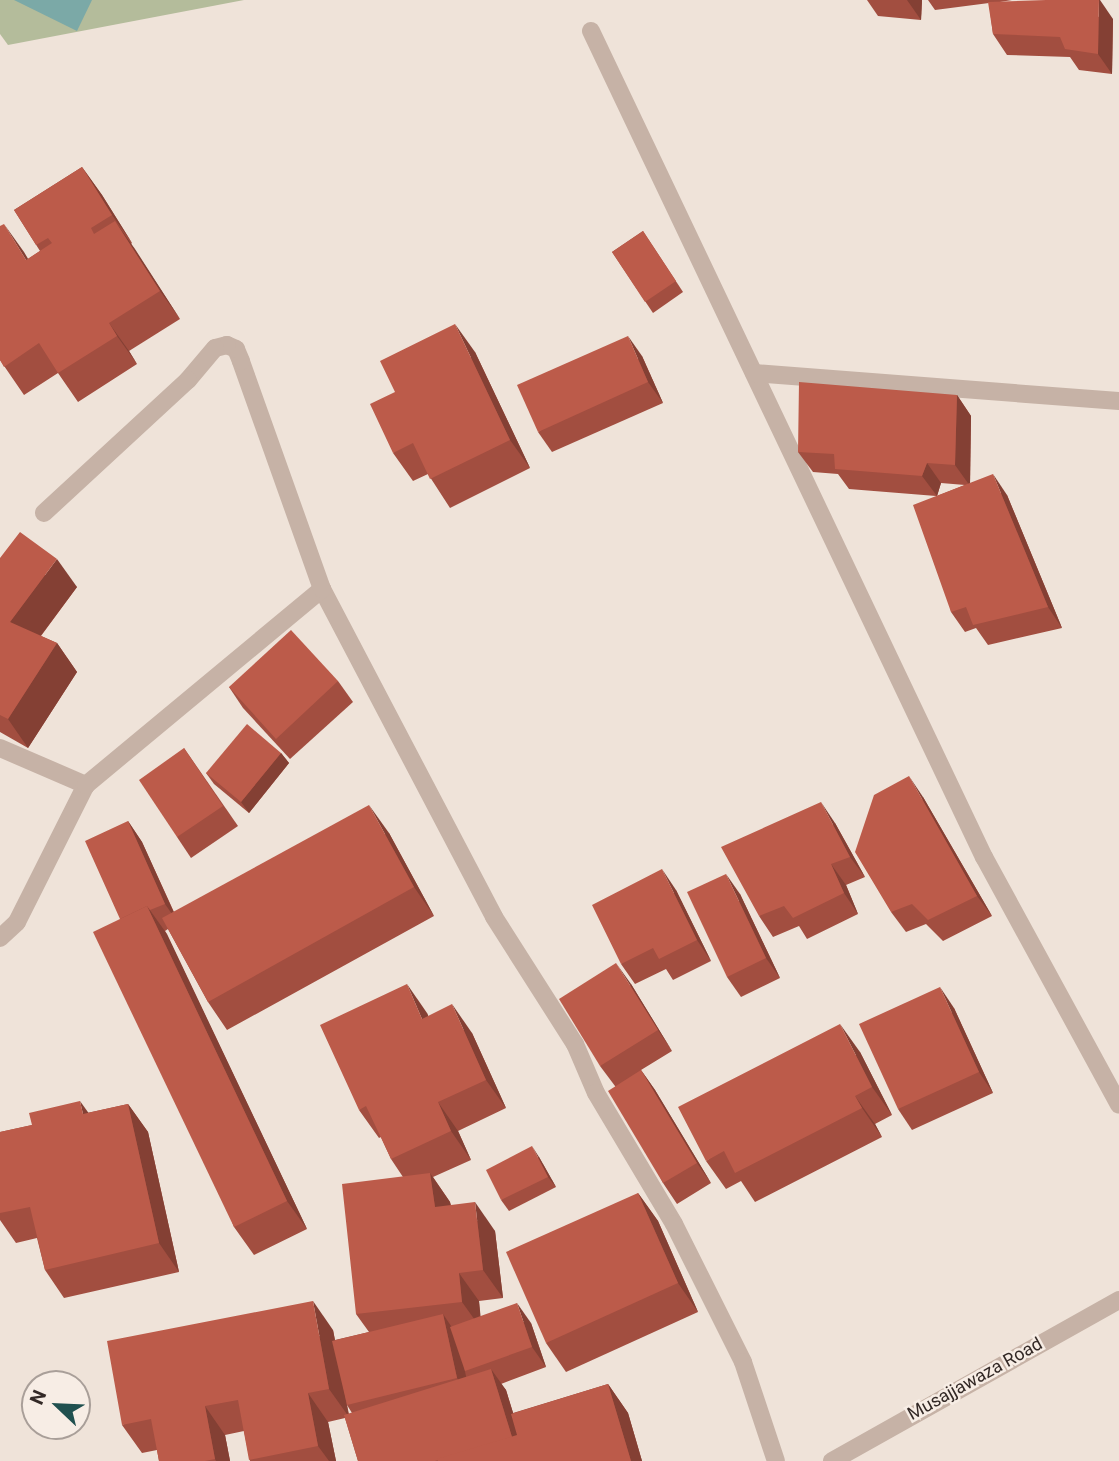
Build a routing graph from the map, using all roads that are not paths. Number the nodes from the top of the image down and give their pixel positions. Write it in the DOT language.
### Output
graph roads {
  1 [pos="591,31"];
  2 [pos="754,373"];
  3 [pos="1119,401"];
  4 [pos="44,513"];
  5 [pos="322,589"];
  6 [pos="0,748"];
  7 [pos="86,785"];
  8 [pos="0,938"];
  9 [pos="1119,1105"];
  10 [pos="1119,1300"];
  11 [pos="776,1461"];
  12 [pos="832,1461"];
  1 -- 2 [label="street"];
  2 -- 3 [label="street"];
  2 -- 9 [label="street"];
  4 -- 5 [label="street"];
  5 -- 7 [label="street"];
  5 -- 11 [label="street"];
  6 -- 7 [label="street"];
  7 -- 8 [label="street"];
  10 -- 12 [label="street, Musajjawaza Road"];
}
